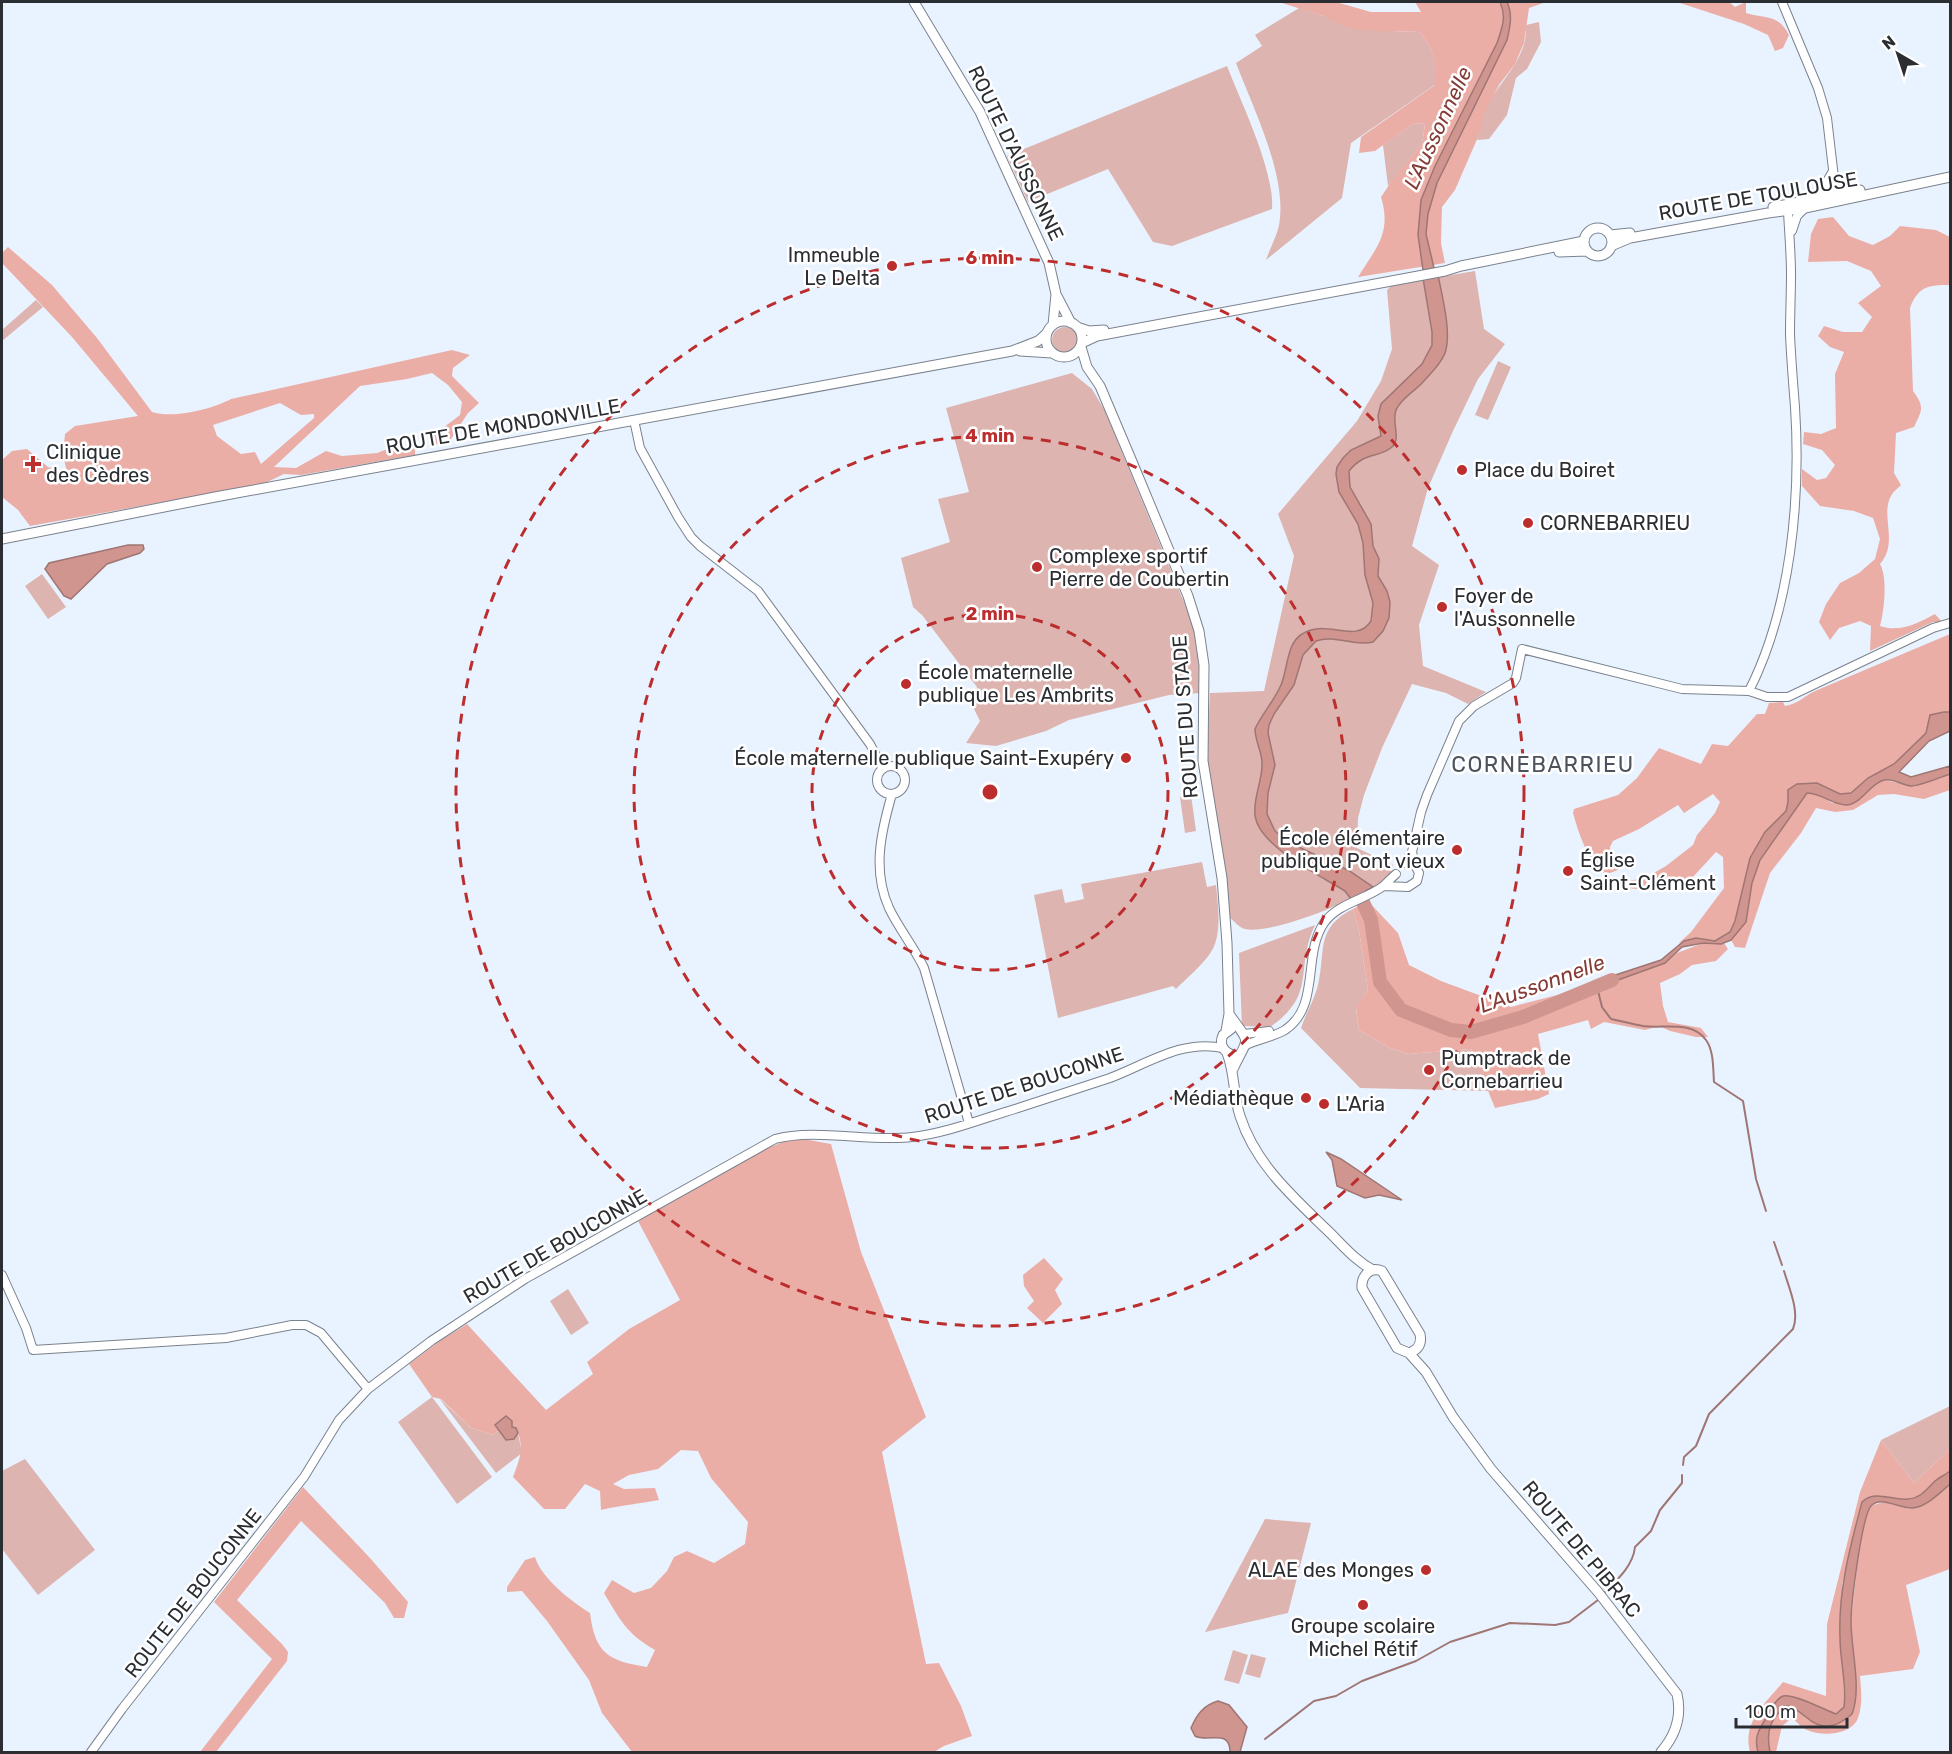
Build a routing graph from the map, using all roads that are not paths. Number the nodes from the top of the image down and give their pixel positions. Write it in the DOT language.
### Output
graph roads {
  1 [pos="914,2"];
  2 [pos="1782,2"];
  3 [pos="1833,171"];
  4 [pos="1950,177"];
  5 [pos="1913,183"];
  6 [pos="1836,195"];
  7 [pos="1817,202"];
  8 [pos="1806,208"];
  9 [pos="1788,211"];
  10 [pos="1610,235"];
  11 [pos="1790,237"];
  12 [pos="1584,240"];
  13 [pos="1611,246"];
  14 [pos="1587,250"];
  15 [pos="1448,271"];
  16 [pos="1056,294"];
  17 [pos="1215,314"];
  18 [pos="1074,325"];
  19 [pos="1050,329"];
  20 [pos="1081,345"];
  21 [pos="1012,351"];
  22 [pos="1052,353"];
  23 [pos="1066,357"];
  24 [pos="1087,367"];
  25 [pos="634,420"];
  26 [pos="2,539"];
  27 [pos="1950,623"];
  28 [pos="1749,691"];
  29 [pos="883,769"];
  30 [pos="892,794"];
  31 [pos="1412,852"];
  32 [pos="1405,863"];
  33 [pos="1415,865"];
  34 [pos="1396,874"];
  35 [pos="1401,885"];
  36 [pos="1384,886"];
  37 [pos="1300,1013"];
  38 [pos="1229,1014"];
  39 [pos="1243,1033"];
  40 [pos="1224,1043"];
  41 [pos="1244,1049"];
  42 [pos="1233,1069"];
  43 [pos="969,1123"];
  44 [pos="1352,1256"];
  45 [pos="1373,1270"];
  46 [pos="2,1275"];
  47 [pos="1363,1280"];
  48 [pos="1419,1346"];
  49 [pos="1409,1353"];
  50 [pos="1426,1372"];
  51 [pos="368,1389"];
  52 [pos="91,1752"];
  53 [pos="1661,1752"];
  1 -- 16 [label="main road, ROUTE D'AUSSONNE"];
  2 -- 3 [label="street"];
  3 -- 6 [label="street"];
  3 -- 7 [label="street"];
  4 -- 5 [label="main road, ROUTE DE TOULOUSE"];
  5 -- 6 [label="main road, ROUTE DE TOULOUSE"];
  5 -- 7 [label="main road, ROUTE DE TOULOUSE"];
  6 -- 7 [label="main road, ROUTE DE TOULOUSE"];
  7 -- 8 [label="main road, ROUTE DE TOULOUSE"];
  7 -- 9 [label="street"];
  7 -- 10 [label="main road, ROUTE DE TOULOUSE"];
  8 -- 9 [label="main road, ROUTE DE TOULOUSE"];
  8 -- 11 [label="street"];
  9 -- 11 [label="street"];
  9 -- 13 [label="main road, ROUTE DE TOULOUSE"];
  10 -- 12 [label="main road"];
  10 -- 13 [label="main road"];
  11 -- 28 [label="street"];
  12 -- 14 [label="main road"];
  12 -- 15 [label="main road"];
  13 -- 14 [label="main road"];
  14 -- 15 [label="main road"];
  15 -- 17 [label="main road"];
  16 -- 18 [label="main road, ROUTE D'AUSSONNE"];
  16 -- 19 [label="main road, ROUTE D'AUSSONNE"];
  17 -- 18 [label="main road"];
  17 -- 20 [label="main road"];
  18 -- 19 [label="main road"];
  18 -- 20 [label="main road"];
  19 -- 21 [label="main road, ROUTE DE MONDONVILLE"];
  19 -- 22 [label="main road"];
  20 -- 23 [label="main road"];
  20 -- 24 [label="main road, ROUTE DU STADE"];
  21 -- 22 [label="main road, ROUTE DE MONDONVILLE"];
  21 -- 25 [label="main road, ROUTE DE MONDONVILLE"];
  22 -- 23 [label="main road"];
  23 -- 24 [label="main road"];
  24 -- 38 [label="main road, ROUTE DU STADE"];
  25 -- 26 [label="main road, ROUTE DE MONDONVILLE"];
  25 -- 29 [label="street"];
  27 -- 28 [label="street"];
  28 -- 31 [label="street"];
  29 -- 30 [label="street"];
  29 -- 30 [label="street"];
  30 -- 43 [label="street"];
  31 -- 32 [label="street"];
  31 -- 33 [label="street"];
  32 -- 33 [label="street"];
  32 -- 34 [label="street"];
  33 -- 35 [label="street"];
  34 -- 35 [label="street"];
  34 -- 36 [label="street"];
  35 -- 36 [label="street"];
  36 -- 37 [label="street"];
  37 -- 39 [label="street"];
  37 -- 41 [label="street"];
  38 -- 39 [label="main road"];
  38 -- 40 [label="main road"];
  39 -- 40 [label="main road"];
  39 -- 41 [label="main road"];
  40 -- 41 [label="main road"];
  40 -- 42 [label="main road"];
  40 -- 43 [label="street, ROUTE DE BOUCONNE"];
  41 -- 42 [label="main road"];
  42 -- 44 [label="main road"];
  43 -- 51 [label="street, ROUTE DE BOUCONNE"];
  44 -- 45 [label="main road"];
  44 -- 47 [label="main road"];
  45 -- 47 [label="main road"];
  45 -- 48 [label="main road, ROUTE DE PIBRAC"];
  46 -- 51 [label="street"];
  47 -- 49 [label="main road, ROUTE DE PIBRAC"];
  48 -- 49 [label="main road"];
  48 -- 50 [label="main road, ROUTE DE PIBRAC"];
  49 -- 50 [label="main road, ROUTE DE PIBRAC"];
  50 -- 53 [label="main road, ROUTE DE PIBRAC"];
  51 -- 52 [label="street, ROUTE DE BOUCONNE"];
}
